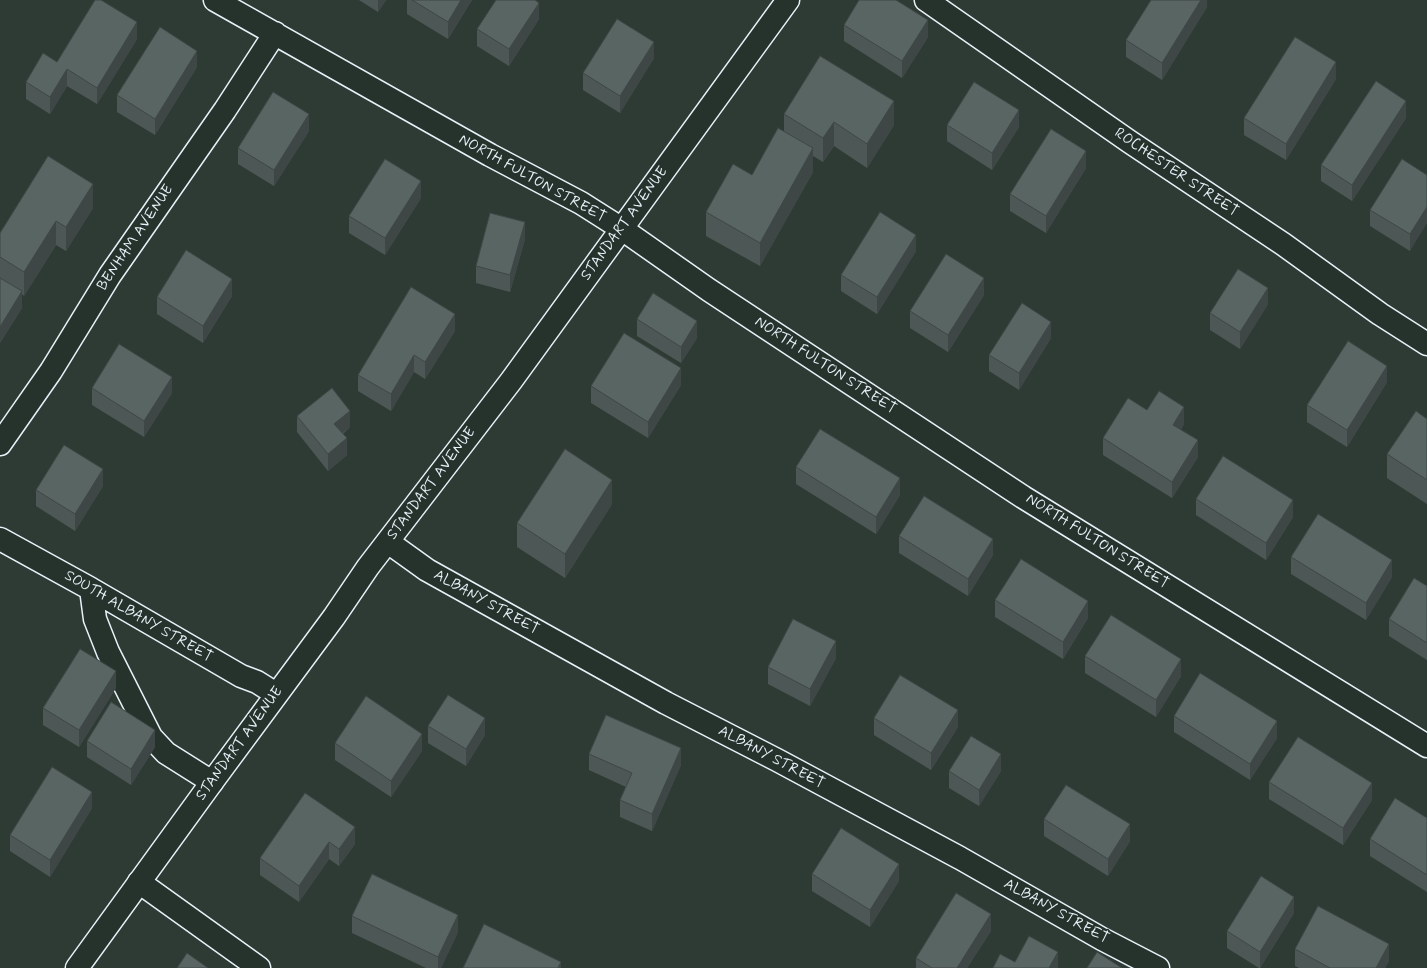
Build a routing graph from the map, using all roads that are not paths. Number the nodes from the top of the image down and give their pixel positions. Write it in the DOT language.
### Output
graph roads {
  1 [pos="215,0"];
  2 [pos="788,0"];
  3 [pos="926,0"];
  4 [pos="275,33"];
  5 [pos="622,229"];
  6 [pos="1427,344"];
  7 [pos="0,444"];
  8 [pos="0,539"];
  9 [pos="388,542"];
  10 [pos="91,589"];
  11 [pos="276,694"];
  12 [pos="1427,746"];
  13 [pos="212,782"];
  14 [pos="139,882"];
  15 [pos="77,968"];
  16 [pos="259,968"];
  17 [pos="1158,968"];
  1 -- 4 [label="street, NORTH FULTON STREET"];
  2 -- 5 [label="street, STANDART AVENUE"];
  3 -- 6 [label="street, ROCHESTER STREET"];
  4 -- 5 [label="street, NORTH FULTON STREET"];
  4 -- 7 [label="street, BENHAM AVENUE"];
  5 -- 9 [label="street, STANDART AVENUE"];
  5 -- 12 [label="street, NORTH FULTON STREET"];
  8 -- 10 [label="street, SOUTH ALBANY STREET"];
  9 -- 11 [label="street, STANDART AVENUE"];
  9 -- 17 [label="street, ALBANY STREET"];
  10 -- 11 [label="street, SOUTH ALBANY STREET"];
  10 -- 13 [label="street"];
  11 -- 13 [label="street, STANDART AVENUE"];
  13 -- 14 [label="street, STANDART AVENUE"];
  14 -- 15 [label="street, STANDART AVENUE"];
  14 -- 16 [label="street"];
}
